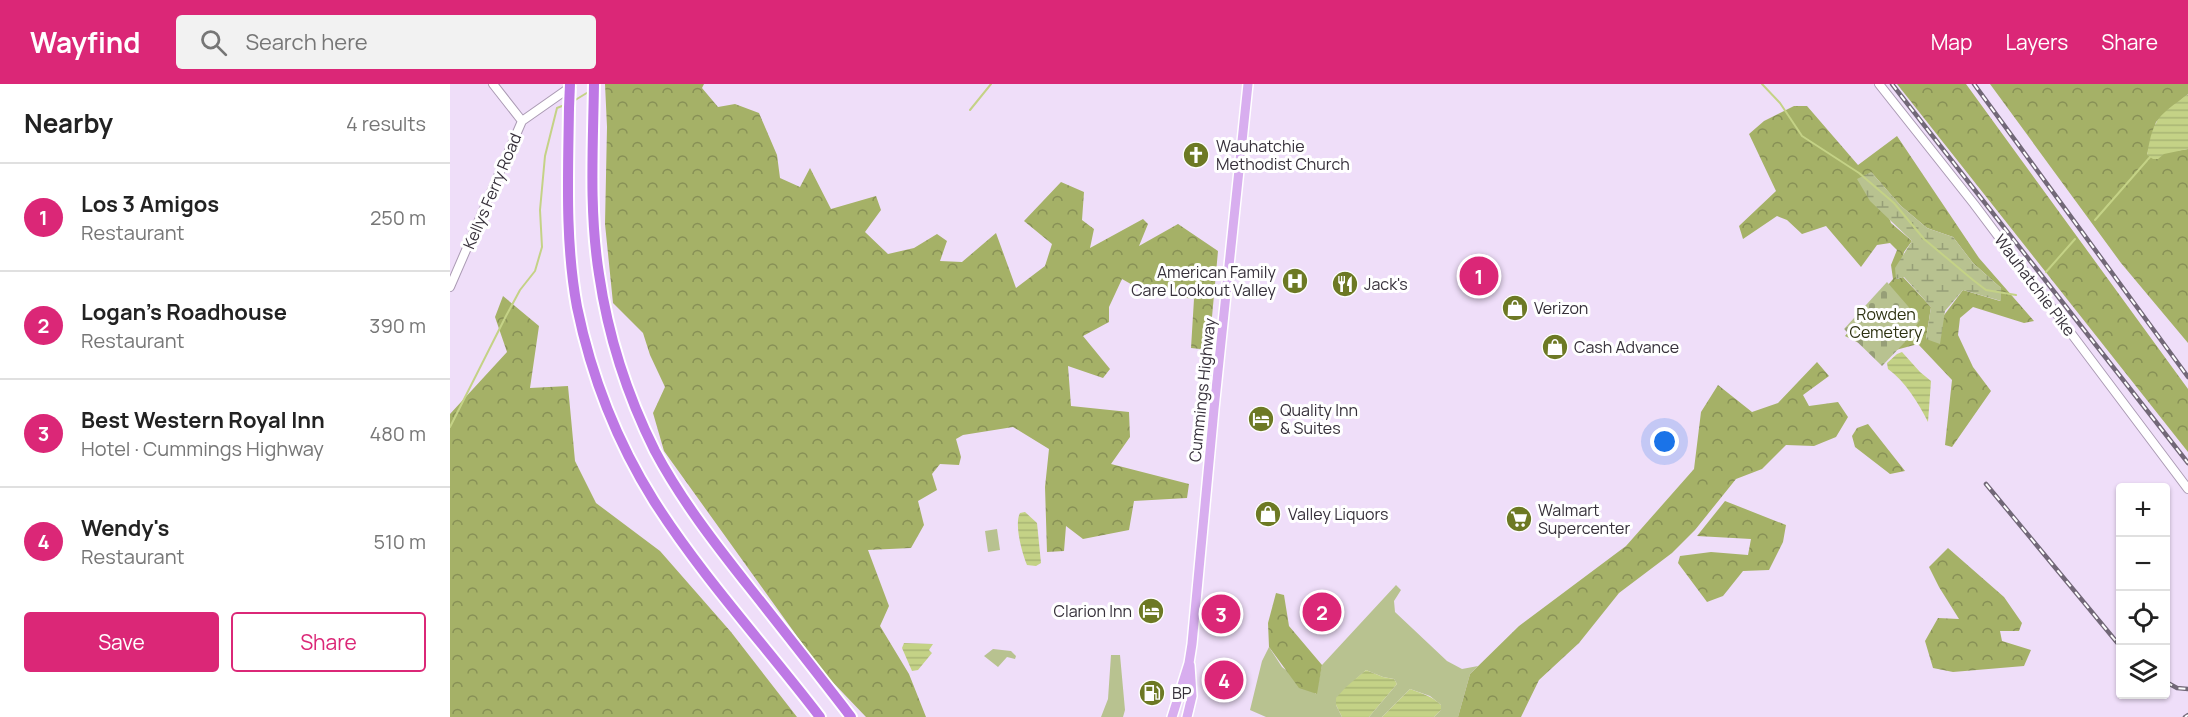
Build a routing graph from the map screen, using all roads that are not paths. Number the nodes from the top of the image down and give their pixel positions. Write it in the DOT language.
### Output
graph roads {
  1 [pos="493,84"];
  2 [pos="572,84"];
  3 [pos="594,84"];
  4 [pos="1248,84"];
  5 [pos="1879,84"];
  6 [pos="522,121"];
  7 [pos="450,287"];
  8 [pos="2188,489"];
  9 [pos="1189,663"];
  10 [pos="813,668"];
  11 [pos="818,717"];
  12 [pos="851,717"];
  13 [pos="859,717"];
  14 [pos="1172,717"];
  15 [pos="1187,717"];
  1 -- 6 [label="street"];
  2 -- 6 [label="street, Kellys Ferry Road"];
  2 -- 11 [label="highway, bridge"];
  3 -- 10 [label="highway"];
  4 -- 9 [label="main road, Cummings Highway"];
  5 -- 8 [label="street, Wauhatchie Pike"];
  6 -- 7 [label="street, Kellys Ferry Road"];
  9 -- 14 [label="main road, Cummings Highway"];
  9 -- 15 [label="main road, Cummings Highway"];
  10 -- 12 [label="highway"];
  10 -- 13 [label="highway"];
}
